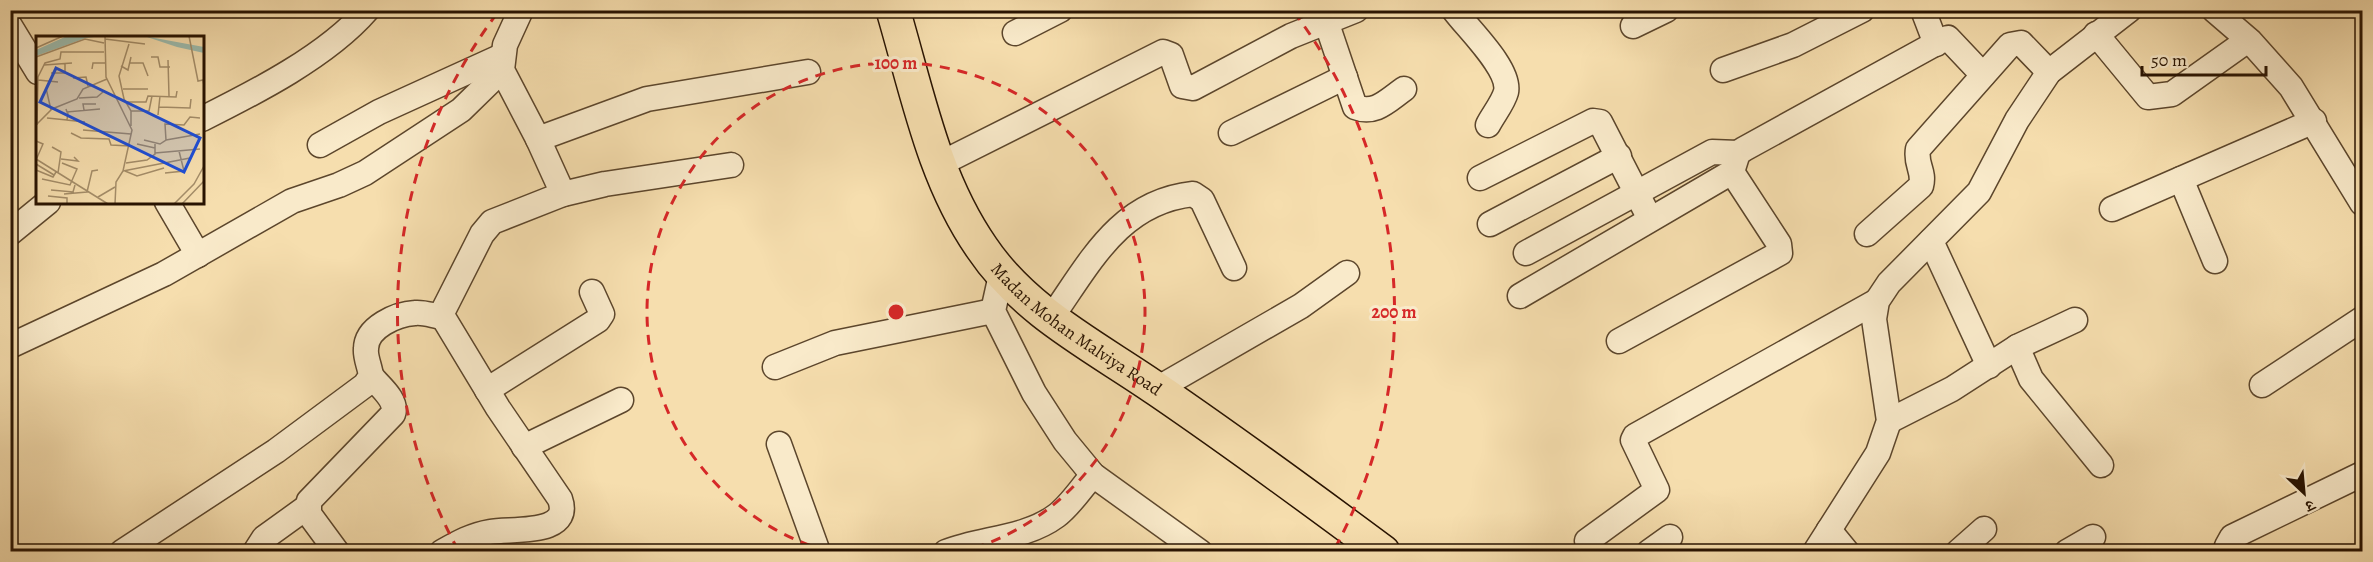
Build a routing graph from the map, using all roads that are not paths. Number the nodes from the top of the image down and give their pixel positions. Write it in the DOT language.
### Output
graph roads {
  1 [pos="520,10"];
  2 [pos="893,10"];
  3 [pos="1060,10"];
  4 [pos="1356,10"];
  5 [pos="1454,10"];
  6 [pos="1666,10"];
  7 [pos="1862,10"];
  8 [pos="1923,10"];
  9 [pos="2129,10"];
  10 [pos="2214,10"];
  11 [pos="362,12"];
  12 [pos="1326,21"];
  13 [pos="10,26"];
  14 [pos="1633,26"];
  15 [pos="1015,33"];
  16 [pos="2096,34"];
  17 [pos="2248,40"];
  18 [pos="1935,44"];
  19 [pos="502,63"];
  20 [pos="36,69"];
  21 [pos="1723,70"];
  22 [pos="808,72"];
  23 [pos="2049,72"];
  24 [pos="1983,75"];
  25 [pos="1345,77"];
  26 [pos="1404,89"];
  27 [pos="204,118"];
  28 [pos="2314,121"];
  29 [pos="1488,125"];
  30 [pos="1231,133"];
  31 [pos="538,139"];
  32 [pos="320,145"];
  33 [pos="1619,156"];
  34 [pos="1735,163"];
  35 [pos="731,165"];
  36 [pos="938,165"];
  37 [pos="1480,178"];
  38 [pos="2181,180"];
  39 [pos="563,194"];
  40 [pos="1637,194"];
  41 [pos="2362,203"];
  42 [pos="46,204"];
  43 [pos="168,204"];
  44 [pos="2112,209"];
  45 [pos="1650,219"];
  46 [pos="1490,224"];
  47 [pos="10,233"];
  48 [pos="1867,234"];
  49 [pos="1931,241"];
  50 [pos="1526,253"];
  51 [pos="198,255"];
  52 [pos="2215,261"];
  53 [pos="1234,268"];
  54 [pos="1347,273"];
  55 [pos="1001,275"];
  56 [pos="592,292"];
  57 [pos="1520,296"];
  58 [pos="1877,301"];
  59 [pos="993,311"];
  60 [pos="443,317"];
  61 [pos="1051,318"];
  62 [pos="2362,319"];
  63 [pos="2075,320"];
  64 [pos="1619,341"];
  65 [pos="10,346"];
  66 [pos="2018,347"];
  67 [pos="1989,366"];
  68 [pos="775,367"];
  69 [pos="371,376"];
  70 [pos="2262,385"];
  71 [pos="1157,389"];
  72 [pos="487,390"];
  73 [pos="621,399"];
  74 [pos="1889,421"];
  75 [pos="779,444"];
  76 [pos="524,447"];
  77 [pos="2101,465"];
  78 [pos="2362,474"];
  79 [pos="1093,475"];
  80 [pos="307,507"];
  81 [pos="1984,529"];
  82 [pos="1828,530"];
  83 [pos="1670,537"];
  84 [pos="2093,537"];
  85 [pos="1587,541"];
  86 [pos="134,548"];
  87 [pos="255,552"];
  88 [pos="337,552"];
  89 [pos="442,552"];
  90 [pos="818,552"];
  91 [pos="946,552"];
  92 [pos="1200,552"];
  93 [pos="1383,552"];
  94 [pos="1649,552"];
  95 [pos="1815,552"];
  96 [pos="1847,552"];
  97 [pos="1958,552"];
  98 [pos="2067,552"];
  99 [pos="2228,552"];
  1 -- 19 [label="street"];
  2 -- 36 [label="highway, Madan Mohan Malviya Road"];
  3 -- 15 [label="street"];
  4 -- 12 [label="street"];
  5 -- 29 [label="street"];
  6 -- 14 [label="street"];
  7 -- 21 [label="street"];
  8 -- 18 [label="street"];
  9 -- 16 [label="street"];
  10 -- 17 [label="street"];
  11 -- 27 [label="street"];
  12 -- 25 [label="street"];
  12 -- 36 [label="street"];
  13 -- 20 [label="street"];
  16 -- 17 [label="street"];
  16 -- 23 [label="street"];
  17 -- 28 [label="street"];
  18 -- 24 [label="street"];
  18 -- 34 [label="street"];
  19 -- 31 [label="street"];
  19 -- 32 [label="street"];
  19 -- 51 [label="street"];
  22 -- 31 [label="street"];
  23 -- 24 [label="street"];
  23 -- 49 [label="street"];
  24 -- 48 [label="street"];
  25 -- 26 [label="street"];
  25 -- 30 [label="street"];
  28 -- 38 [label="street"];
  28 -- 41 [label="street"];
  31 -- 39 [label="street"];
  33 -- 37 [label="street"];
  33 -- 40 [label="street"];
  33 -- 46 [label="street"];
  34 -- 40 [label="street"];
  34 -- 45 [label="street"];
  34 -- 64 [label="street"];
  35 -- 39 [label="street"];
  36 -- 55 [label="highway, Madan Mohan Malviya Road"];
  38 -- 44 [label="street"];
  38 -- 52 [label="street"];
  39 -- 60 [label="street"];
  40 -- 45 [label="street"];
  40 -- 50 [label="street"];
  42 -- 47 [label="street"];
  43 -- 51 [label="street"];
  45 -- 57 [label="street"];
  49 -- 58 [label="street"];
  49 -- 67 [label="street"];
  51 -- 65 [label="street"];
  53 -- 61 [label="street"];
  54 -- 71 [label="street"];
  55 -- 59 [label="street"];
  55 -- 61 [label="highway, Madan Mohan Malviya Road"];
  56 -- 72 [label="street"];
  58 -- 74 [label="street"];
  58 -- 85 [label="street"];
  59 -- 68 [label="street"];
  59 -- 79 [label="street"];
  60 -- 69 [label="street"];
  60 -- 72 [label="street"];
  61 -- 71 [label="highway, Madan Mohan Malviya Road"];
  62 -- 70 [label="street"];
  63 -- 66 [label="street"];
  66 -- 67 [label="street"];
  66 -- 77 [label="street"];
  67 -- 74 [label="street"];
  69 -- 80 [label="street"];
  69 -- 86 [label="street"];
  71 -- 93 [label="highway, Madan Mohan Malviya Road"];
  72 -- 76 [label="street"];
  73 -- 76 [label="street"];
  74 -- 82 [label="street"];
  75 -- 90 [label="street"];
  76 -- 89 [label="street"];
  78 -- 99 [label="street"];
  79 -- 91 [label="street"];
  79 -- 92 [label="street"];
  80 -- 87 [label="street"];
  80 -- 88 [label="street"];
  81 -- 97 [label="street"];
  82 -- 95 [label="street"];
  82 -- 96 [label="street"];
  83 -- 94 [label="street"];
  84 -- 98 [label="street"];
}
